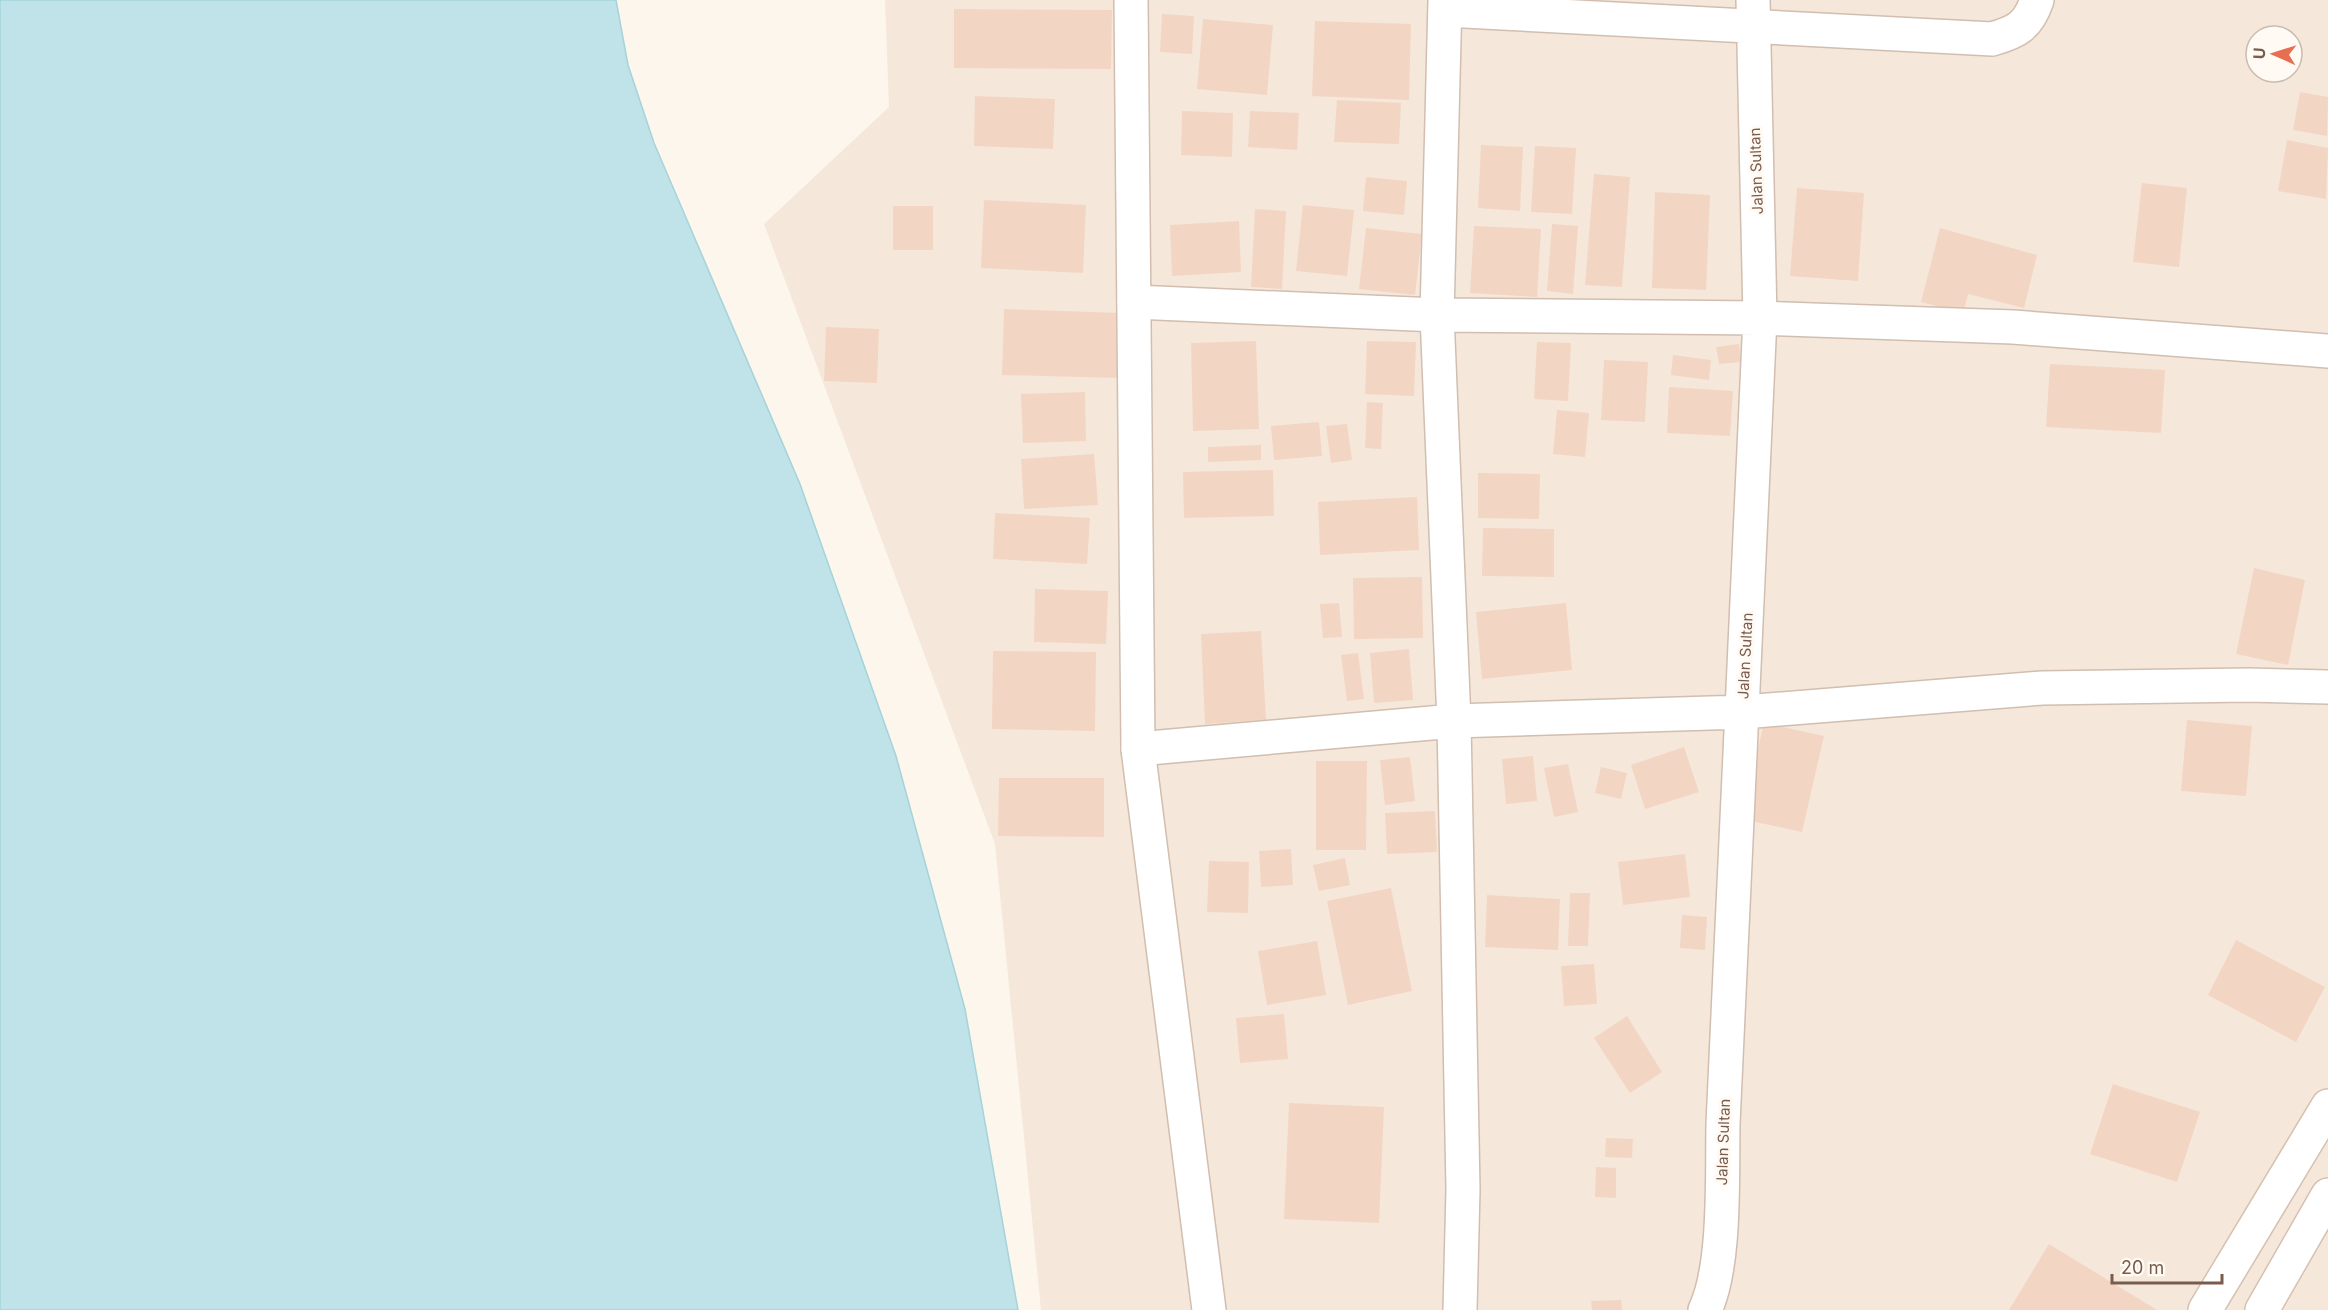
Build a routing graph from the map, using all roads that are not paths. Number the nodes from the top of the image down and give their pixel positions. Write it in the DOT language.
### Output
graph roads {
  1 [pos="1131,0"];
  2 [pos="2037,0"];
  3 [pos="1445,5"];
  4 [pos="1753,13"];
  5 [pos="1134,302"];
  6 [pos="1437,315"];
  7 [pos="1761,318"];
  8 [pos="2328,351"];
  9 [pos="2328,687"];
  10 [pos="1743,712"];
  11 [pos="1454,721"];
  12 [pos="1138,749"];
  13 [pos="2328,1106"];
  14 [pos="2328,1196"];
  15 [pos="1209,1310"];
  16 [pos="1460,1310"];
  17 [pos="1705,1310"];
  18 [pos="2205,1310"];
  19 [pos="2262,1310"];
  1 -- 5 [label="street"];
  2 -- 4 [label="street"];
  3 -- 4 [label="street"];
  3 -- 6 [label="street"];
  4 -- 7 [label="street, Jalan Sultan"];
  5 -- 6 [label="street"];
  5 -- 12 [label="street"];
  6 -- 7 [label="street"];
  6 -- 11 [label="street"];
  7 -- 8 [label="street"];
  7 -- 10 [label="street, Jalan Sultan"];
  9 -- 10 [label="street"];
  10 -- 11 [label="street"];
  10 -- 17 [label="street, Jalan Sultan"];
  11 -- 12 [label="street"];
  11 -- 16 [label="street"];
  12 -- 15 [label="street"];
  13 -- 18 [label="street"];
  14 -- 19 [label="street"];
}
